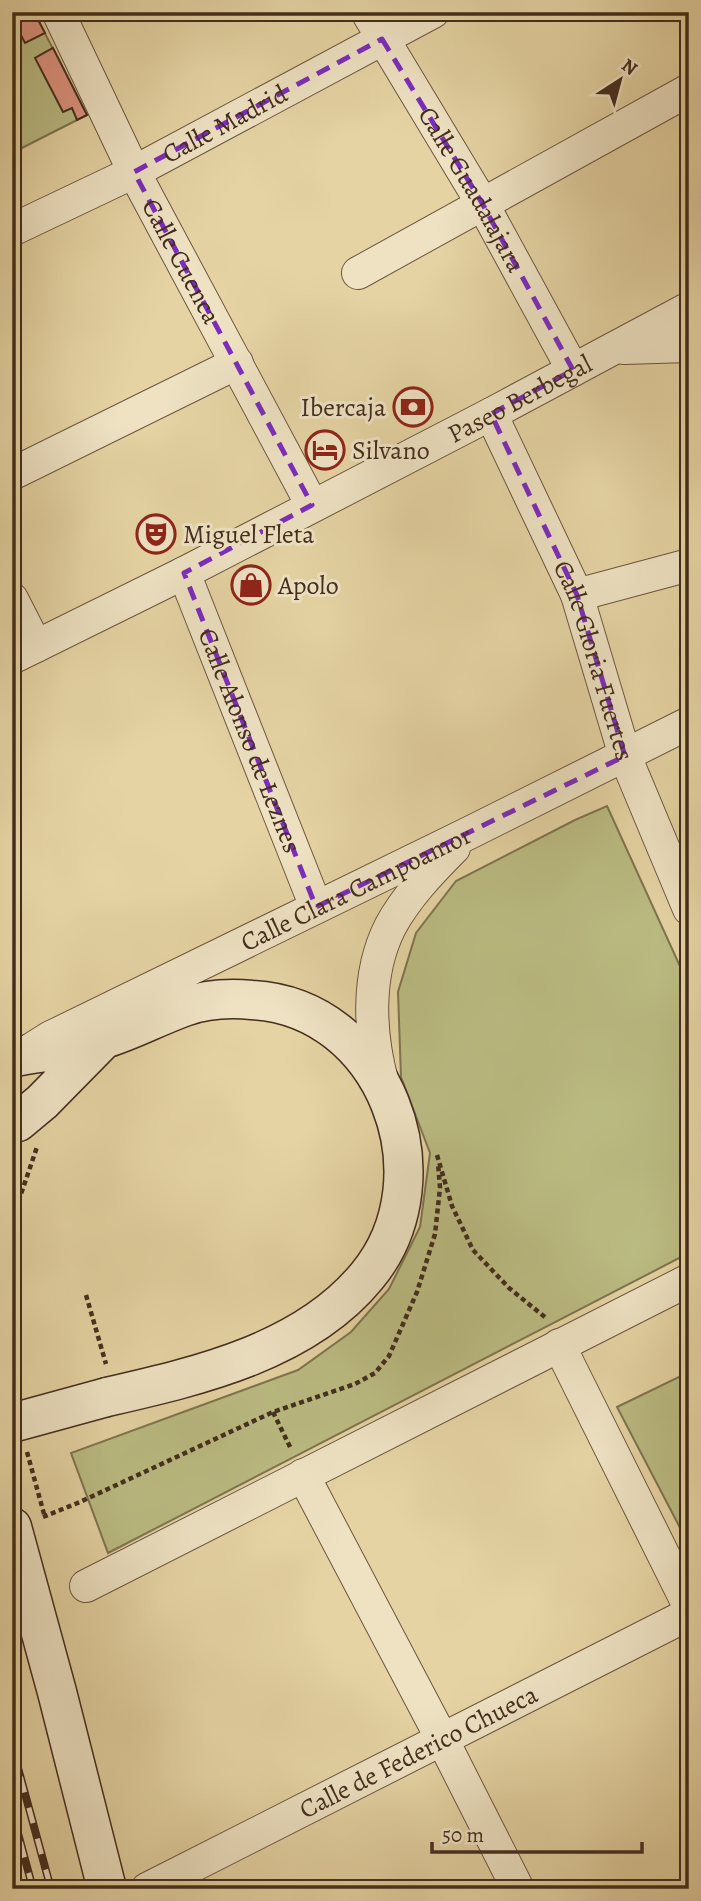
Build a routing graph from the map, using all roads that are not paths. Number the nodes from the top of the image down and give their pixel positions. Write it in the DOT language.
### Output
graph roads {
  1 [pos="58,12"];
  2 [pos="367,12"];
  3 [pos="433,12"];
  4 [pos="382,39"];
  5 [pos="689,90"];
  6 [pos="134,172"];
  7 [pos="482,203"];
  8 [pos="12,230"];
  9 [pos="358,273"];
  10 [pos="689,308"];
  11 [pos="689,346"];
  12 [pos="615,349"];
  13 [pos="237,363"];
  14 [pos="573,370"];
  15 [pos="491,414"];
  16 [pos="12,474"];
  17 [pos="313,505"];
  18 [pos="689,565"];
  19 [pos="184,573"];
  20 [pos="577,595"];
  21 [pos="12,599"];
  22 [pos="24,652"];
  23 [pos="689,723"];
  24 [pos="625,756"];
  25 [pos="469,833"];
  26 [pos="316,907"];
  27 [pos="689,909"];
  28 [pos="103,1040"];
  29 [pos="18,1056"];
  30 [pos="384,1089"];
  31 [pos="14,1123"];
  32 [pos="689,1280"];
  33 [pos="559,1345"];
  34 [pos="12,1423"];
  35 [pos="303,1475"];
  36 [pos="12,1527"];
  37 [pos="86,1586"];
  38 [pos="689,1606"];
  39 [pos="689,1614"];
  40 [pos="442,1739"];
  41 [pos="107,1889"];
  42 [pos="147,1889"];
  43 [pos="518,1889"];
  1 -- 6 [label="street, Calle Cuenca"];
  2 -- 4 [label="street, Calle Guadalajara"];
  3 -- 4 [label="street, Calle Madrid"];
  4 -- 6 [label="street, Calle Madrid"];
  4 -- 7 [label="street, Calle Guadalajara"];
  5 -- 7 [label="street"];
  6 -- 8 [label="street, Calle Madrid"];
  6 -- 13 [label="street, Calle Cuenca"];
  7 -- 9 [label="street"];
  7 -- 14 [label="street, Calle Guadalajara"];
  10 -- 12 [label="street, Paseo Berbegal"];
  11 -- 12 [label="street"];
  12 -- 14 [label="street, Paseo Berbegal"];
  13 -- 16 [label="street"];
  13 -- 17 [label="street, Calle Cuenca"];
  14 -- 15 [label="street, Paseo Berbegal"];
  15 -- 17 [label="street, Paseo Berbegal"];
  15 -- 20 [label="street, Calle Gloria Fuertes"];
  17 -- 19 [label="street, Paseo Berbegal"];
  18 -- 20 [label="street"];
  19 -- 22 [label="street, Paseo Berbegal"];
  19 -- 26 [label="street, Calle Alonso de Leznes"];
  20 -- 24 [label="street, Calle Gloria Fuertes"];
  21 -- 22 [label="street"];
  23 -- 24 [label="street, Calle Clara Campoamor"];
  24 -- 25 [label="street, Calle Clara Campoamor"];
  24 -- 27 [label="street, Calle Gloria Fuertes"];
  25 -- 26 [label="street, Calle Clara Campoamor"];
  25 -- 30 [label="street"];
  26 -- 29 [label="street, Calle Clara Campoamor"];
  28 -- 29 [label="street"];
  28 -- 30 [label="street"];
  28 -- 31 [label="street"];
  30 -- 34 [label="street, bridge"];
  32 -- 33 [label="street"];
  33 -- 35 [label="street"];
  33 -- 38 [label="street"];
  35 -- 37 [label="street"];
  35 -- 40 [label="street"];
  36 -- 41 [label="street"];
  39 -- 40 [label="street, Calle de Federico Chueca"];
  40 -- 42 [label="street, Calle de Federico Chueca"];
  40 -- 43 [label="street"];
}
